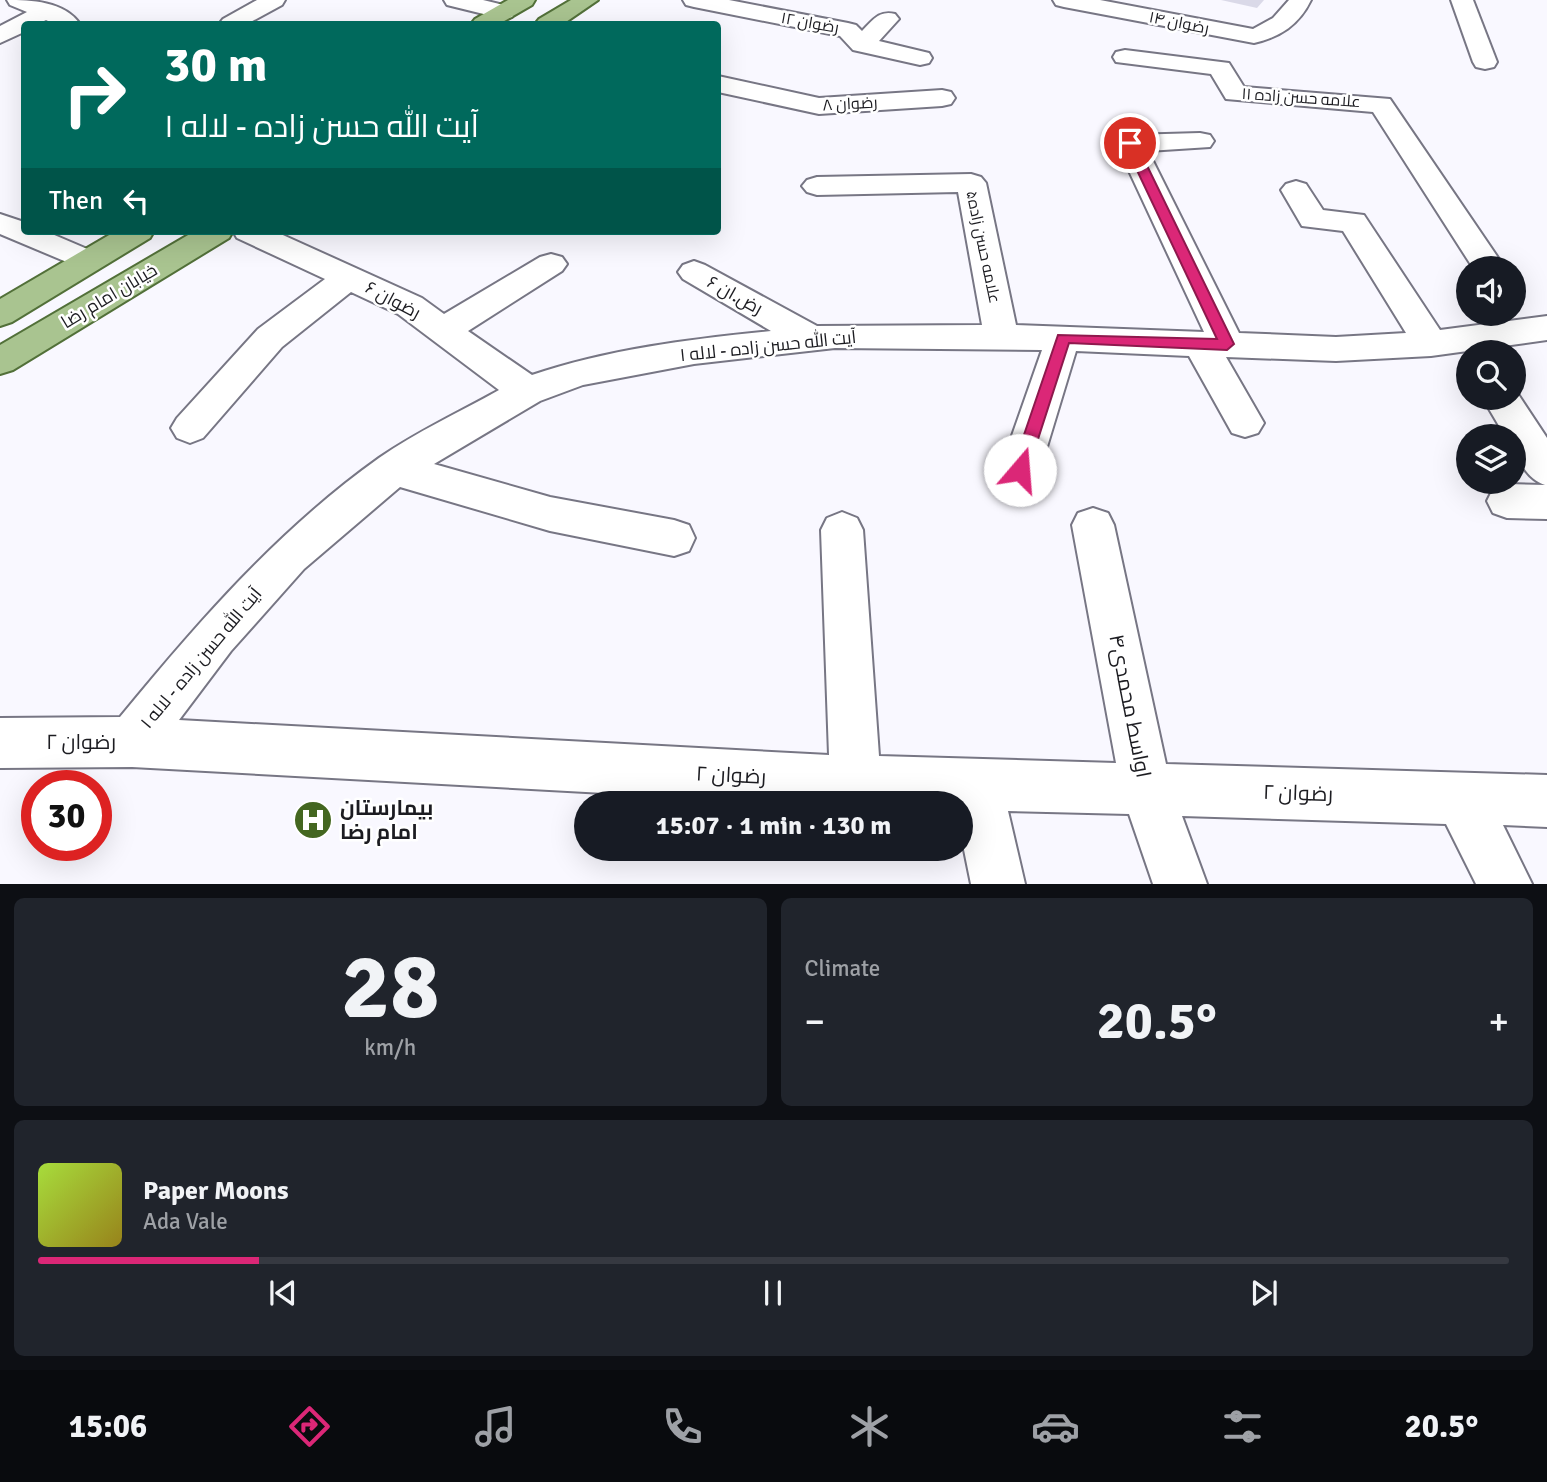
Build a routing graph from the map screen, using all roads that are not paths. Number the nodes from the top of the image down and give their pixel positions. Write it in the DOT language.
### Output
graph roads {
  1 [pos="274,0"];
  2 [pos="454,0"];
  3 [pos="524,0"];
  4 [pos="587,0"];
  5 [pos="694,0"];
  6 [pos="1064,0"];
  7 [pos="1300,0"];
  8 [pos="1462,0"];
  9 [pos="32,4"];
  10 [pos="757,6"];
  11 [pos="504,12"];
  12 [pos="887,19"];
  13 [pos="64,21"];
  14 [pos="236,21"];
  15 [pos="489,21"];
  16 [pos="552,21"];
  17 [pos="0,36"];
  18 [pos="862,45"];
  19 [pos="1125,57"];
  20 [pos="920,58"];
  21 [pos="1485,62"];
  22 [pos="721,85"];
  23 [pos="942,99"];
  24 [pos="1200,141"];
  25 [pos="817,186"];
  26 [pos="1296,190"];
  27 [pos="0,223"];
  28 [pos="21,232"];
  29 [pos="28,235"];
  30 [pos="132,235"];
  31 [pos="211,235"];
  32 [pos="257,235"];
  33 [pos="1481,256"];
  34 [pos="88,261"];
  35 [pos="551,264"];
  36 [pos="694,272"];
  37 [pos="348,278"];
  38 [pos="0,314"];
  39 [pos="1531,321"];
  40 [pos="444,330"];
  41 [pos="1001,337"];
  42 [pos="1063,338"];
  43 [pos="813,339"];
  44 [pos="1213,344"];
  45 [pos="1455,345"];
  46 [pos="0,361"];
  47 [pos="527,391"];
  48 [pos="1508,410"];
  49 [pos="1245,423"];
  50 [pos="190,428"];
  51 [pos="394,469"];
  52 [pos="1020,470"];
  53 [pos="1547,470"];
  54 [pos="1507,501"];
  55 [pos="1547,502"];
  56 [pos="1093,526"];
  57 [pos="842,530"];
  58 [pos="674,538"];
  59 [pos="132,742"];
  60 [pos="0,743"];
  61 [pos="855,781"];
  62 [pos="976,785"];
  63 [pos="1146,789"];
  64 [pos="1461,798"];
  65 [pos="1547,801"];
  66 [pos="998,884"];
  67 [pos="1180,884"];
  68 [pos="1505,884"];
  1 -- 14 [label="street"];
  2 -- 11 [label="street"];
  3 -- 11 [label="main road"];
  4 -- 16 [label="main road"];
  5 -- 10 [label="street, رضوان ۱۲"];
  6 -- 7 [label="street, رضوان ۱۴"];
  8 -- 21 [label="street"];
  9 -- 13 [label="street"];
  9 -- 17 [label="street"];
  10 -- 18 [label="street, رضوان ۱۲"];
  11 -- 15 [label="main road"];
  12 -- 18 [label="street"];
  18 -- 20 [label="street, رضوان ۱۲"];
  19 -- 33 [label="street, علامه حسن زاده ۱۱"];
  22 -- 23 [label="street, رضوان ۸"];
  24 -- 44 [label="street"];
  25 -- 41 [label="street, علامه حسن زاده۵"];
  26 -- 45 [label="street"];
  27 -- 28 [label="street"];
  29 -- 34 [label="street"];
  30 -- 34 [label="main road"];
  31 -- 46 [label="main road, خیابان امام رضا"];
  32 -- 37 [label="street, رضوان ۶"];
  34 -- 38 [label="main road"];
  35 -- 40 [label="street"];
  36 -- 43 [label="street, رض.ان ۶"];
  37 -- 40 [label="street, رضوان ۶"];
  37 -- 50 [label="street"];
  39 -- 45 [label="street, آیت الله حسن زاده - لاله ۱"];
  40 -- 47 [label="street, رضوان ۶"];
  41 -- 42 [label="street, آیت الله حسن زاده - لاله ۱"];
  41 -- 43 [label="street, آیت الله حسن زاده - لاله ۱"];
  42 -- 44 [label="street, آیت الله حسن زاده - لاله ۱"];
  42 -- 52 [label="street"];
  43 -- 47 [label="street, آیت الله حسن زاده - لاله ۱"];
  44 -- 45 [label="street, آیت الله حسن زاده - لاله ۱"];
  44 -- 49 [label="street"];
  47 -- 51 [label="street, آیت الله حسن زاده - لاله ۱"];
  48 -- 53 [label="street"];
  51 -- 58 [label="street"];
  51 -- 59 [label="street, آیت الله حسن زاده - لاله ۱"];
  54 -- 55 [label="street"];
  56 -- 63 [label="street, اواسط محمدی۴"];
  57 -- 61 [label="street"];
  59 -- 60 [label="street, رضوان ۲"];
  59 -- 61 [label="street, رضوان ۲"];
  61 -- 62 [label="street, رضوان ۲"];
  62 -- 63 [label="street, رضوان ۲"];
  62 -- 66 [label="street"];
  63 -- 64 [label="street, رضوان ۲"];
  63 -- 67 [label="street, اواسط محمدی۴"];
  64 -- 65 [label="street, رضوان ۲"];
  64 -- 68 [label="street"];
}
